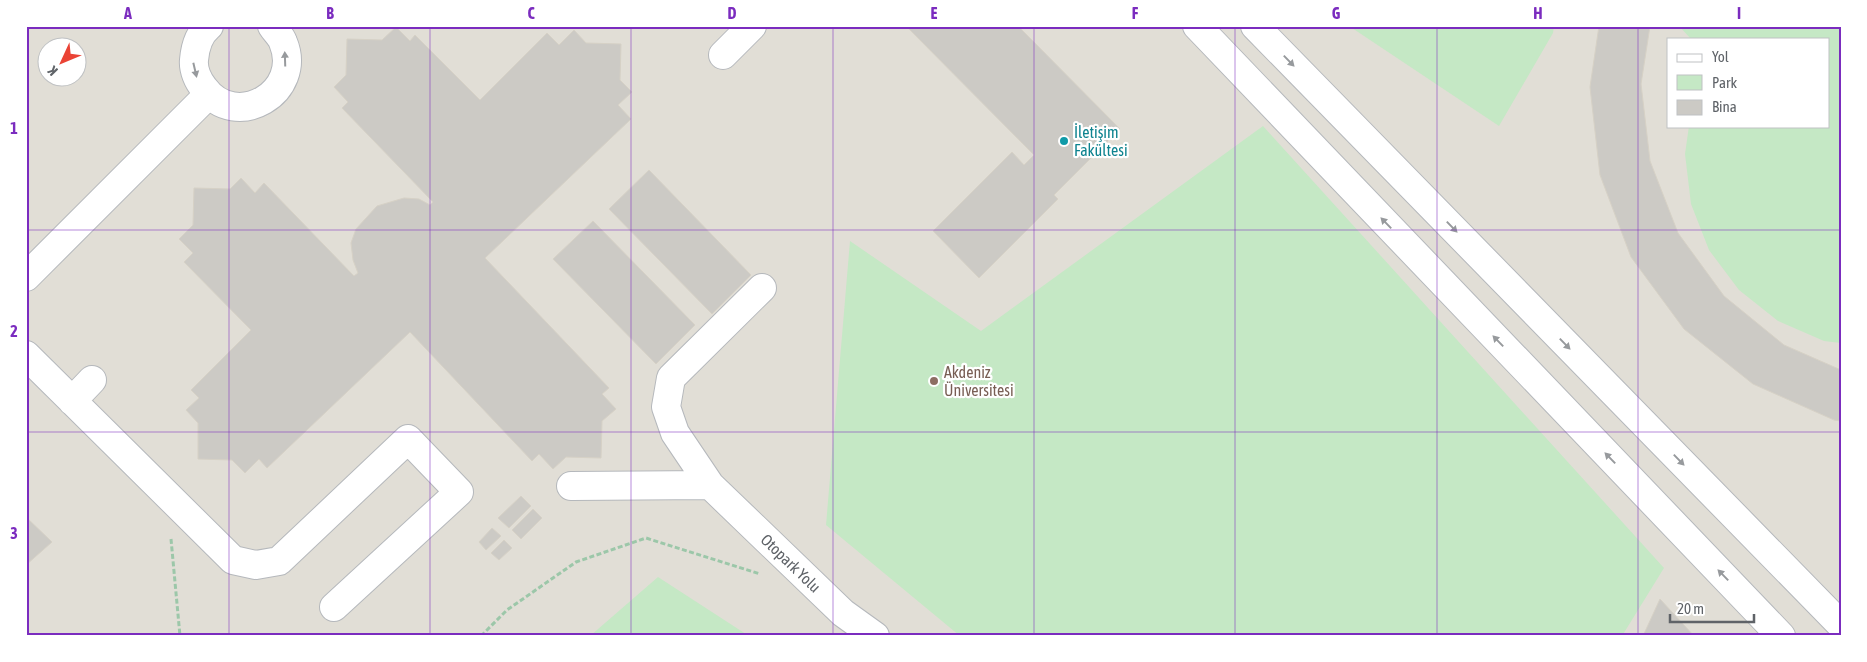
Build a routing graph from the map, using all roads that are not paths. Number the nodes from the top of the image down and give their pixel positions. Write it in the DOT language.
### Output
graph roads {
  1 [pos="272,26"];
  2 [pos="752,26"];
  3 [pos="1255,26"];
  4 [pos="206,27"];
  5 [pos="1206,30"];
  6 [pos="723,55"];
  7 [pos="208,95"];
  8 [pos="26,276"];
  9 [pos="762,288"];
  10 [pos="26,355"];
  11 [pos="92,380"];
  12 [pos="72,401"];
  13 [pos="710,485"];
  14 [pos="571,486"];
  15 [pos="334,607"];
  16 [pos="1841,626"];
  17 [pos="875,636"];
  18 [pos="1781,636"];
  7 -- 1 [label="street, one-way"];
  2 -- 6 [label="street"];
  3 -- 16 [label="street, one-way"];
  4 -- 7 [label="street, one-way"];
  18 -- 5 [label="street, one-way"];
  7 -- 8 [label="street"];
  9 -- 13 [label="street, Otopark Yolu"];
  10 -- 12 [label="street"];
  11 -- 12 [label="street"];
  12 -- 15 [label="street"];
  13 -- 14 [label="street"];
  13 -- 17 [label="street, Otopark Yolu"];
}
